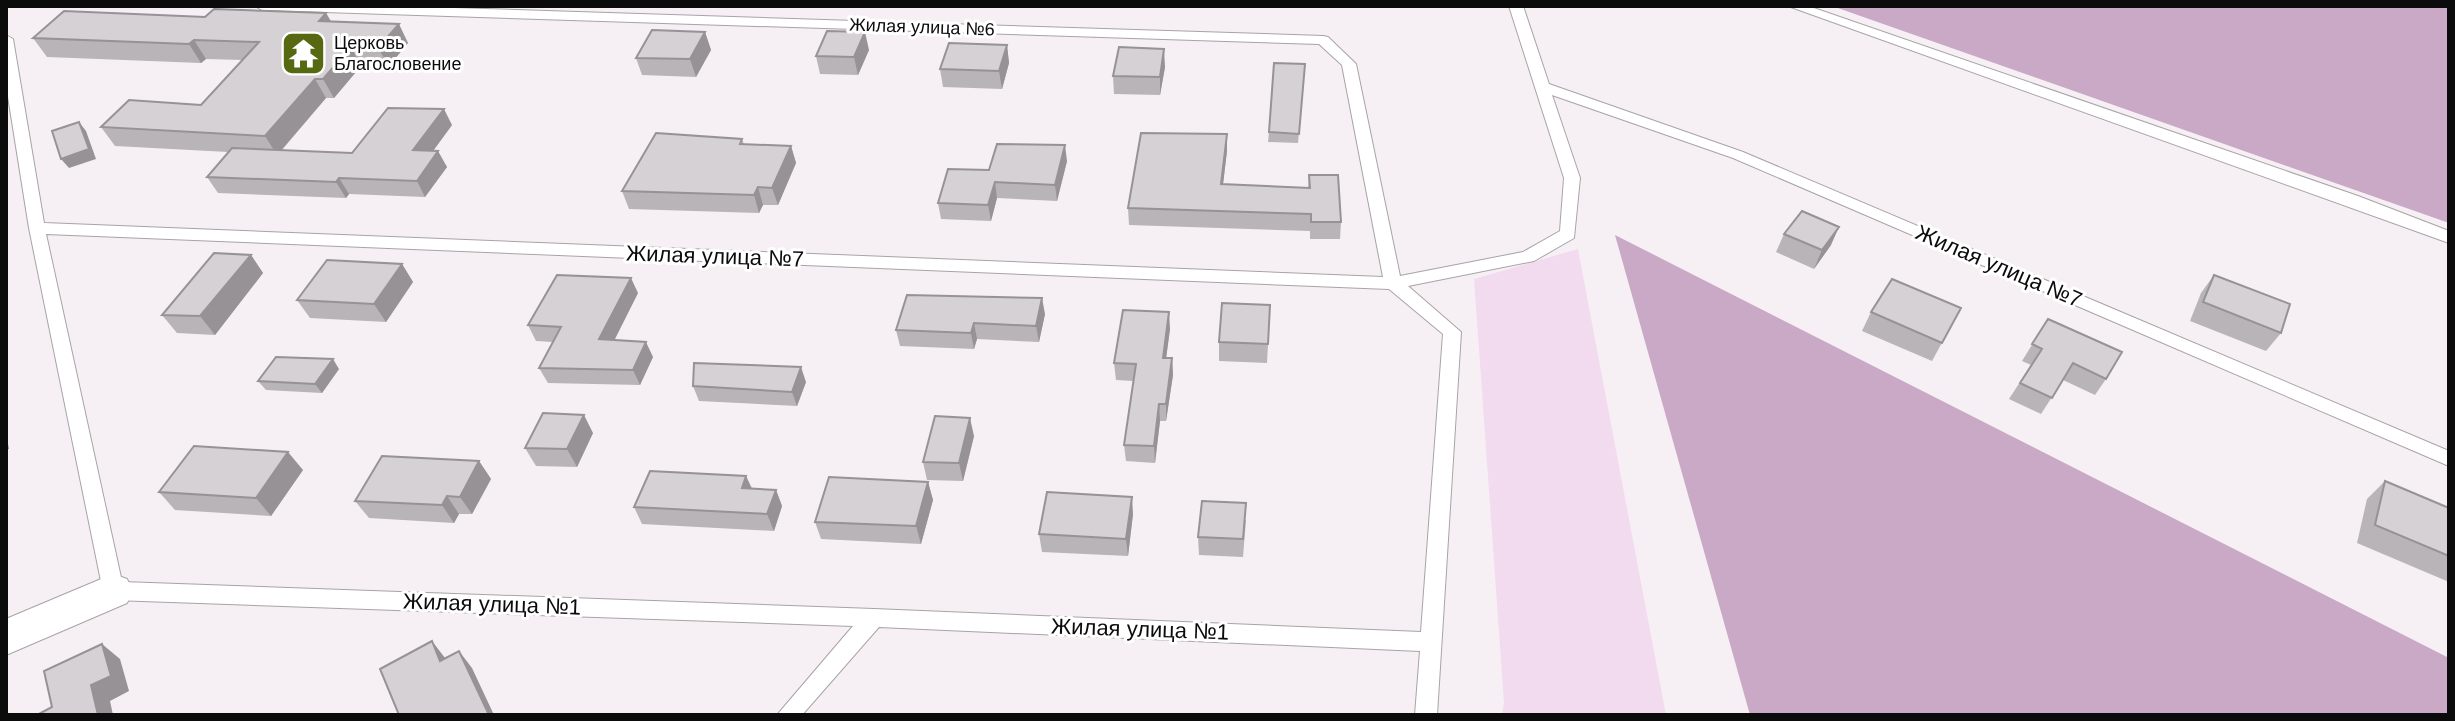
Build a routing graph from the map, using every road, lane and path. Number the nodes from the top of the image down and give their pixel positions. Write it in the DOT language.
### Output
graph roads {
  1 [pos="262,6"];
  2 [pos="1516,6"];
  3 [pos="1795,6"];
  4 [pos="6,39"];
  5 [pos="1544,87"];
  6 [pos="37,228"];
  7 [pos="2449,237"];
  8 [pos="1393,283"];
  9 [pos="2449,459"];
  10 [pos="113,591"];
  11 [pos="874,618"];
  12 [pos="6,637"];
  13 [pos="1433,642"];
  14 [pos="788,715"];
  15 [pos="1426,715"];
  1 -- 8 [label="lane, Жилая улица №6"];
  2 -- 5 [label="lane"];
  3 -- 7 [label="lane"];
  4 -- 6 [label="lane"];
  5 -- 8 [label="lane, Жилая улица №7"];
  5 -- 9 [label="lane, Жилая улица №7"];
  6 -- 8 [label="lane, Жилая улица №7"];
  6 -- 10 [label="lane"];
  8 -- 13 [label="lane"];
  10 -- 11 [label="lane, Жилая улица №1"];
  10 -- 12 [label="street"];
  11 -- 13 [label="lane, Жилая улица №1"];
  11 -- 14 [label="lane"];
  13 -- 15 [label="lane"];
}
